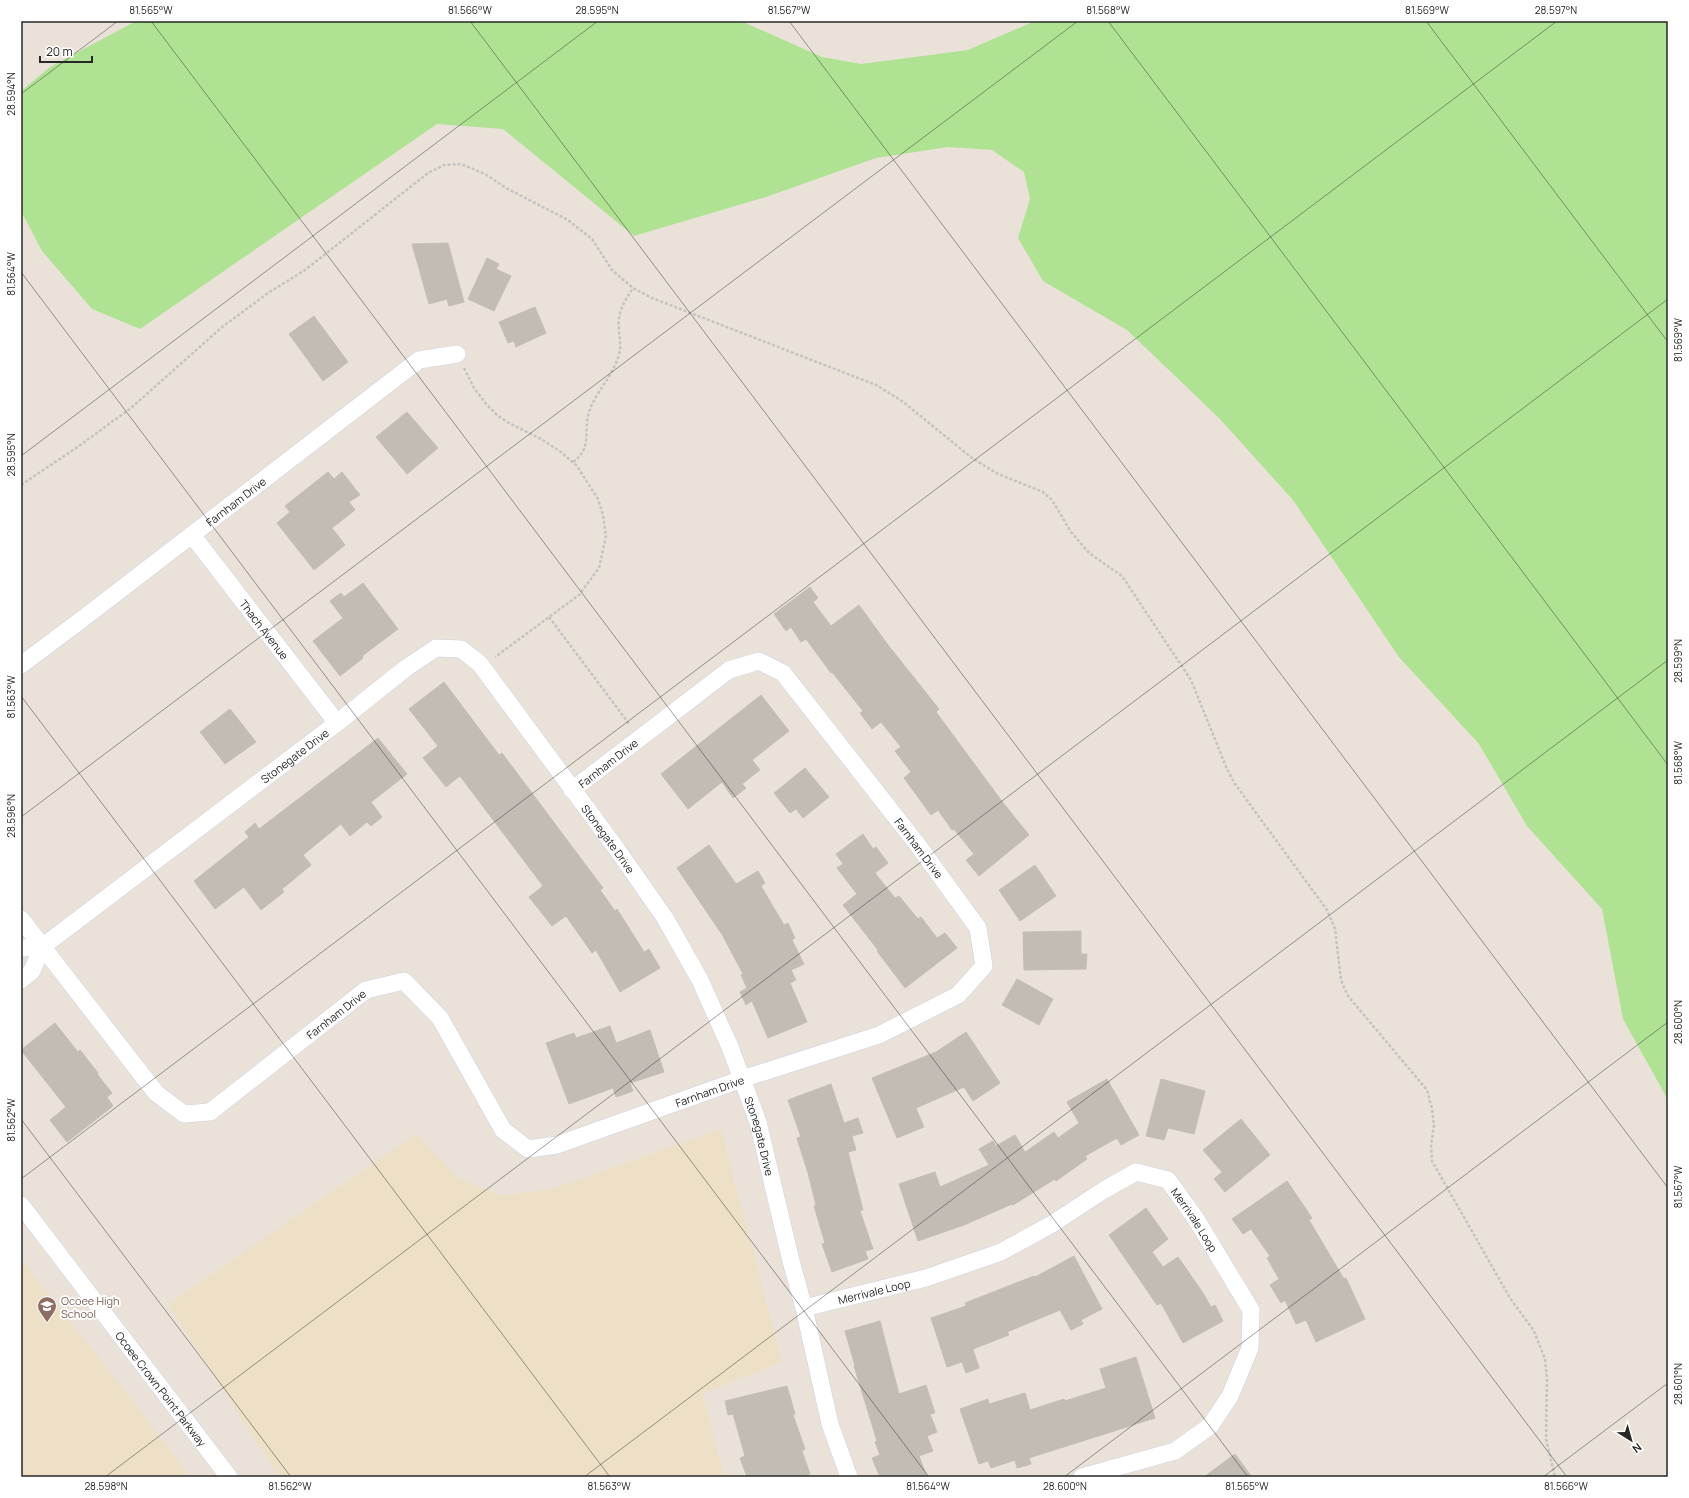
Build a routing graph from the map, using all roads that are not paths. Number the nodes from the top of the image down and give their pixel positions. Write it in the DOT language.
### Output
graph roads {
  1 [pos="457,354"];
  2 [pos="192,535"];
  3 [pos="21,665"];
  4 [pos="337,723"];
  5 [pos="572,790"];
  6 [pos="21,919"];
  7 [pos="42,947"];
  8 [pos="21,948"];
  9 [pos="21,980"];
  10 [pos="742,1079"];
  11 [pos="21,1205"];
  12 [pos="804,1308"];
  13 [pos="228,1477"];
  14 [pos="849,1477"];
  15 [pos="1082,1477"];
  1 -- 2 [label="street, Farnham Drive"];
  2 -- 3 [label="street, Farnham Drive"];
  2 -- 4 [label="street, Thach Avenue"];
  4 -- 5 [label="street, Stonegate Drive"];
  4 -- 7 [label="street, Stonegate Drive"];
  5 -- 10 [label="street, Stonegate Drive"];
  5 -- 10 [label="street, Farnham Drive"];
  6 -- 7 [label="street, Farnham Drive"];
  7 -- 8 [label="street"];
  7 -- 9 [label="street"];
  7 -- 10 [label="street, Farnham Drive"];
  10 -- 12 [label="street, Stonegate Drive"];
  11 -- 13 [label="street, Ocoee Crown Point Parkway"];
  12 -- 14 [label="street, Stonegate Drive"];
  12 -- 15 [label="street, Merrivale Loop"];
}
